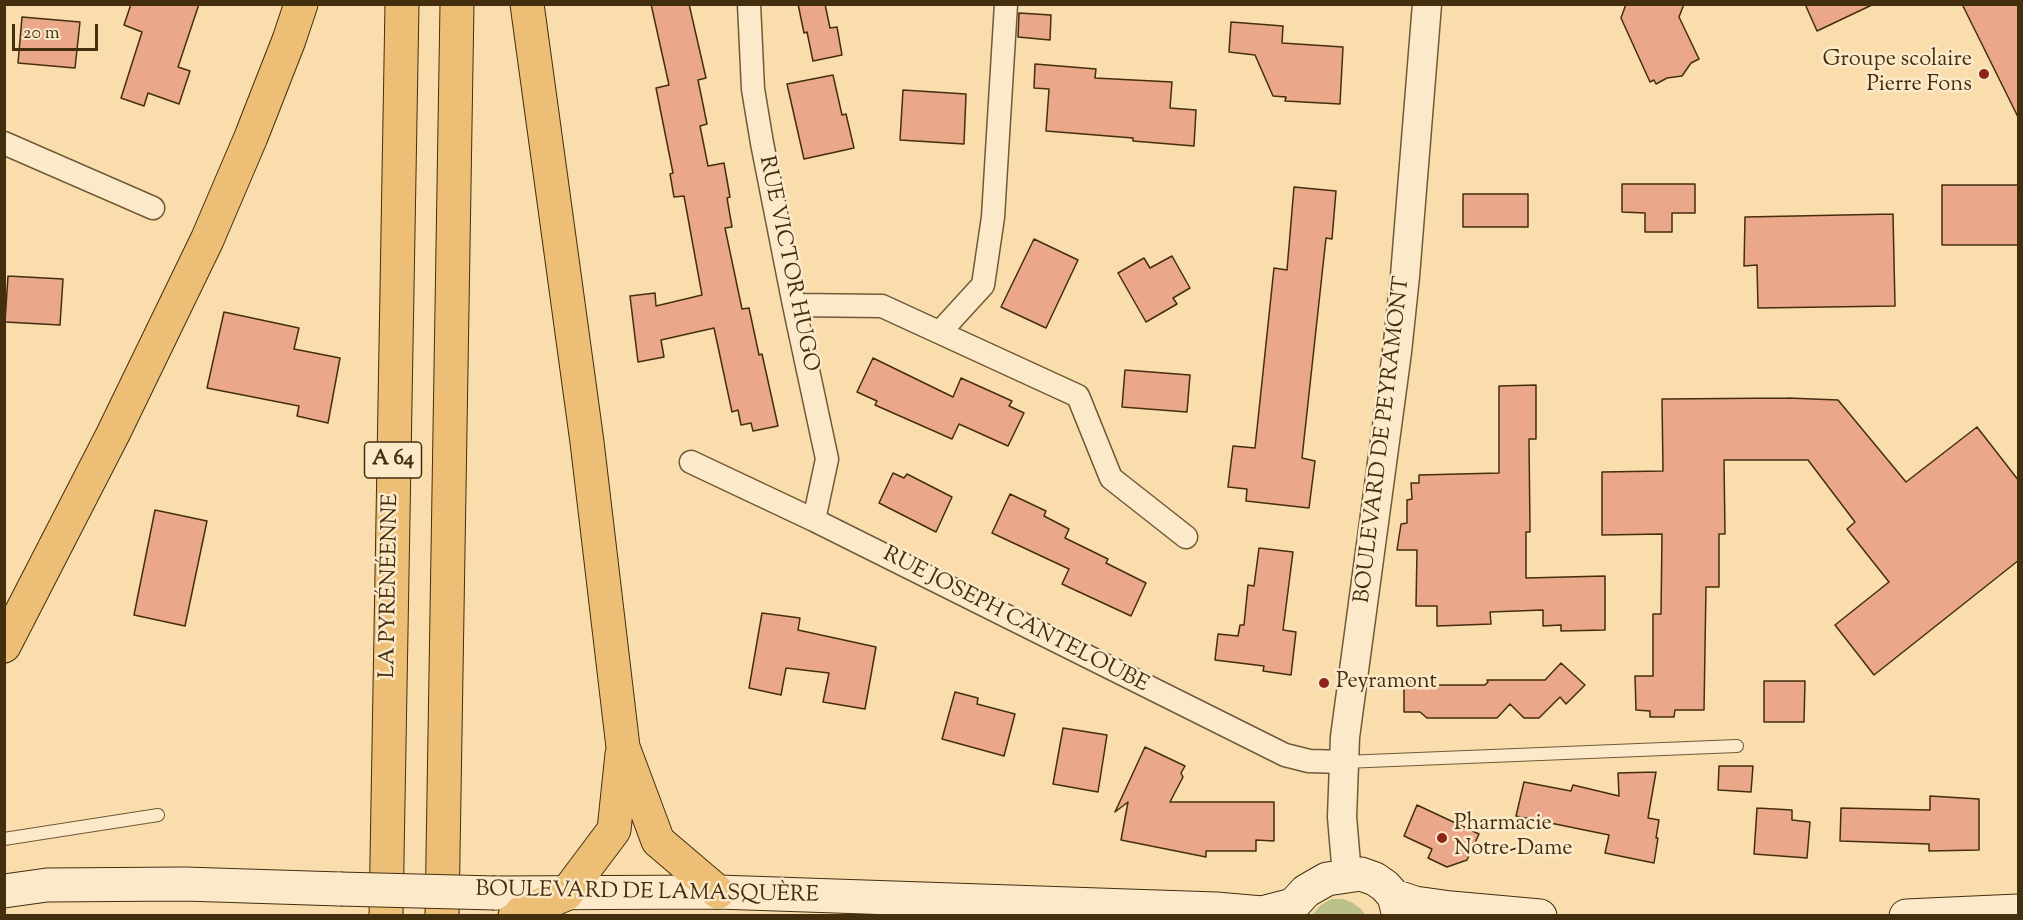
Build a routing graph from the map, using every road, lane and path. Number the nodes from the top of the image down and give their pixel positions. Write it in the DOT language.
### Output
graph roads {
  1 [pos="301,4"];
  2 [pos="402,4"];
  3 [pos="457,4"];
  4 [pos="527,4"];
  5 [pos="749,4"];
  6 [pos="1006,4"];
  7 [pos="1427,4"];
  8 [pos="4,143"];
  9 [pos="153,208"];
  10 [pos="794,305"];
  11 [pos="940,332"];
  12 [pos="691,462"];
  13 [pos="814,520"];
  14 [pos="1186,537"];
  15 [pos="4,646"];
  16 [pos="1737,746"];
  17 [pos="623,747"];
  18 [pos="1344,762"];
  19 [pos="158,815"];
  20 [pos="4,839"];
  21 [pos="1347,875"];
  22 [pos="4,891"];
  23 [pos="718,892"];
  24 [pos="566,894"];
  25 [pos="505,904"];
  26 [pos="1396,906"];
  27 [pos="1286,911"];
  28 [pos="2019,911"];
  29 [pos="386,915"];
  30 [pos="442,915"];
  31 [pos="1540,915"];
  32 [pos="1906,915"];
  1 -- 15 [label="highway"];
  2 -- 29 [label="highway, LA PYRÉNÉENNE / A 64"];
  3 -- 30 [label="highway, A 64"];
  4 -- 17 [label="highway"];
  5 -- 10 [label="street, RUE VICTOR HUGO"];
  6 -- 11 [label="street"];
  7 -- 18 [label="street, BOULEVARD DE PEYRAMONT"];
  8 -- 9 [label="street"];
  10 -- 11 [label="street"];
  10 -- 13 [label="street, RUE VICTOR HUGO"];
  11 -- 14 [label="street"];
  12 -- 13 [label="street, RUE JOSEPH CANTELOUBE"];
  13 -- 18 [label="street, RUE JOSEPH CANTELOUBE"];
  16 -- 18 [label="lane"];
  17 -- 23 [label="highway"];
  17 -- 24 [label="highway"];
  18 -- 21 [label="street, BOULEVARD DE PEYRAMONT"];
  19 -- 20 [label="lane"];
  21 -- 26 [label="main road"];
  21 -- 27 [label="main road"];
  22 -- 25 [label="main road, BOULEVARD DE LAMASQUÈRE, bridge"];
  23 -- 24 [label="main road, BOULEVARD DE LAMASQUÈRE"];
  23 -- 27 [label="main road, BOULEVARD DE LAMASQUÈRE"];
  24 -- 25 [label="main road, BOULEVARD DE LAMASQUÈRE"];
  26 -- 31 [label="main road"];
  28 -- 32 [label="main road"];
}
